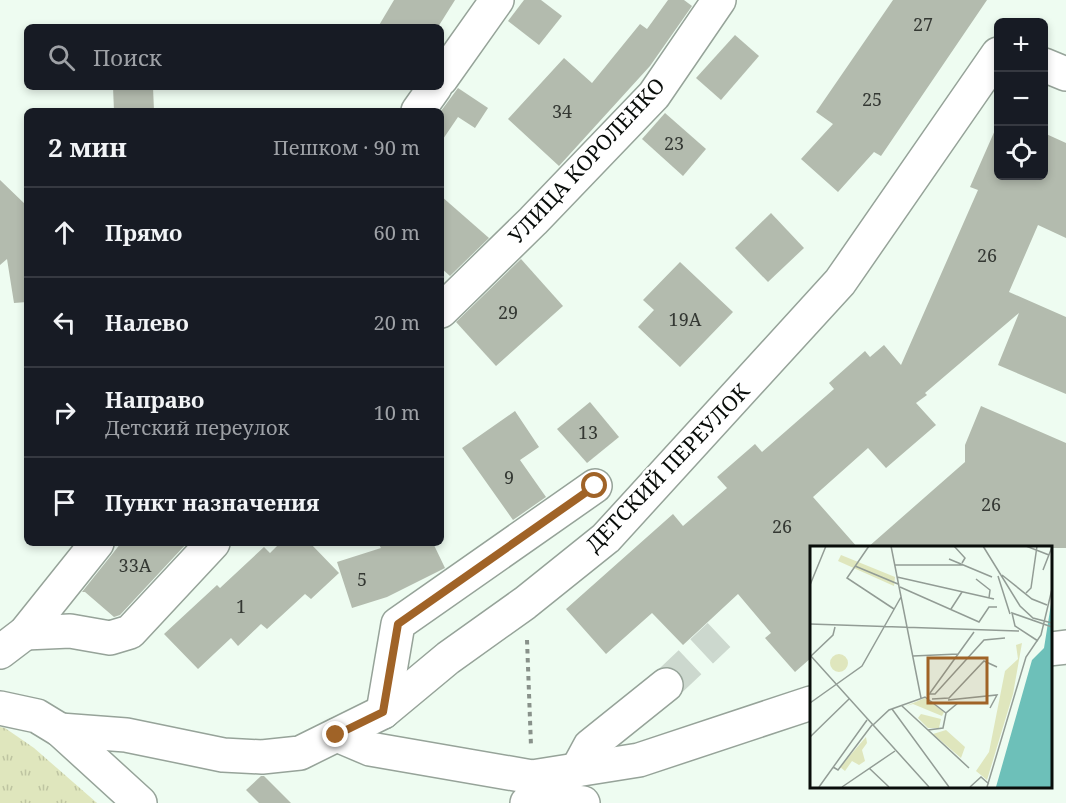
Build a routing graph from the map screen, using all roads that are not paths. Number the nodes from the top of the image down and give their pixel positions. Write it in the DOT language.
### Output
graph roads {
  1 [pos="497,0"];
  2 [pos="719,0"];
  3 [pos="994,61"];
  4 [pos="1048,67"];
  5 [pos="1066,74"];
  6 [pos="444,75"];
  7 [pos="433,90"];
  8 [pos="420,108"];
  9 [pos="444,308"];
  10 [pos="595,486"];
  11 [pos="94,546"];
  12 [pos="210,546"];
  13 [pos="13,642"];
  14 [pos="1066,647"];
  15 [pos="1051,649"];
  16 [pos="666,685"];
  17 [pos="810,703"];
  18 [pos="0,708"];
  19 [pos="383,712"];
  20 [pos="60,730"];
  21 [pos="336,735"];
  22 [pos="577,770"];
  23 [pos="530,790"];
  24 [pos="140,803"];
  25 [pos="583,803"];
  1 -- 6 [label="street"];
  2 -- 9 [label="street, УЛИЦА КОРОЛЕНКО"];
  3 -- 19 [label="street, ДЕТСКИЙ ПЕРЕУЛОК"];
  4 -- 5 [label="street"];
  7 -- 8 [label="street"];
  10 -- 19 [label="street"];
  11 -- 13 [label="street"];
  12 -- 13 [label="street"];
  14 -- 15 [label="street"];
  16 -- 22 [label="street"];
  17 -- 22 [label="street"];
  18 -- 20 [label="street"];
  19 -- 21 [label="street, ДЕТСКИЙ ПЕРЕУЛОК"];
  20 -- 21 [label="street, ДЕТСКИЙ ПЕРЕУЛОК"];
  20 -- 24 [label="street"];
  21 -- 23 [label="street"];
  22 -- 23 [label="street"];
  23 -- 25 [label="street"];
}
